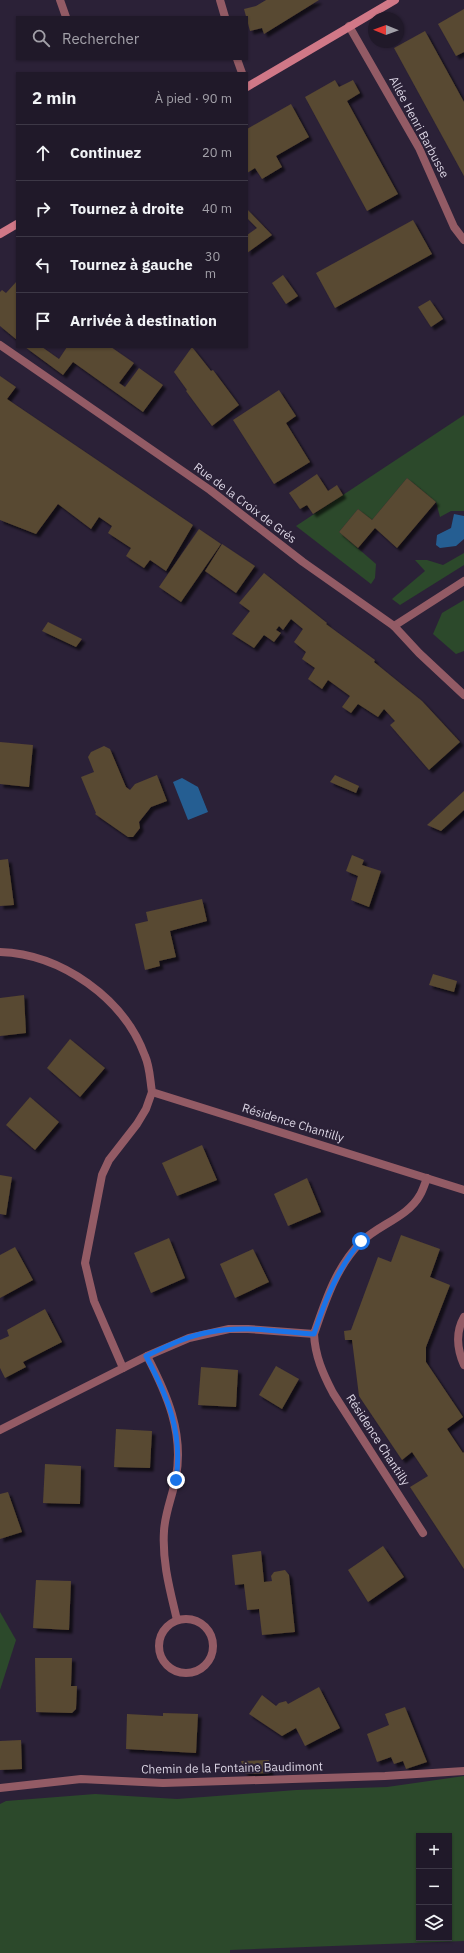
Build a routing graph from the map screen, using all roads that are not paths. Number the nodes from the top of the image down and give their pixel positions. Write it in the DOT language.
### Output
graph roads {
  1 [pos="60,0"];
  2 [pos="220,0"];
  3 [pos="395,0"];
  4 [pos="66,16"];
  5 [pos="225,16"];
  6 [pos="349,26"];
  7 [pos="238,60"];
  8 [pos="242,72"];
  9 [pos="248,86"];
  10 [pos="16,225"];
  11 [pos="0,234"];
  12 [pos="464,240"];
  13 [pos="0,345"];
  14 [pos="464,581"];
  15 [pos="394,626"];
  16 [pos="464,695"];
  17 [pos="0,952"];
  18 [pos="152,1092"];
  19 [pos="427,1178"];
  20 [pos="464,1190"];
  21 [pos="464,1317"];
  22 [pos="314,1334"];
  23 [pos="146,1356"];
  24 [pos="464,1366"];
  25 [pos="123,1368"];
  26 [pos="0,1430"];
  27 [pos="423,1533"];
  28 [pos="177,1620"];
  29 [pos="464,1771"];
  30 [pos="0,1788"];
  1 -- 4 [label="street"];
  2 -- 5 [label="street"];
  3 -- 6 [label="main road"];
  6 -- 9 [label="main road"];
  6 -- 12 [label="street, Allée Henri Barbusse"];
  7 -- 8 [label="street"];
  10 -- 11 [label="main road"];
  13 -- 15 [label="street, Rue de la Croix de Grés"];
  14 -- 15 [label="street"];
  15 -- 16 [label="street, Rue de la Croix de Grés"];
  17 -- 18 [label="street"];
  18 -- 19 [label="street, Résidence Chantilly"];
  18 -- 25 [label="street"];
  19 -- 20 [label="street, Résidence Chantilly"];
  19 -- 22 [label="street, Résidence Chantilly"];
  21 -- 24 [label="street"];
  22 -- 23 [label="street"];
  22 -- 27 [label="street, Résidence Chantilly"];
  23 -- 25 [label="street"];
  23 -- 28 [label="street"];
  25 -- 26 [label="street"];
  28 -- 28 [label="street"];
  29 -- 30 [label="street, Chemin de la Fontaine Baudimont"];
}
